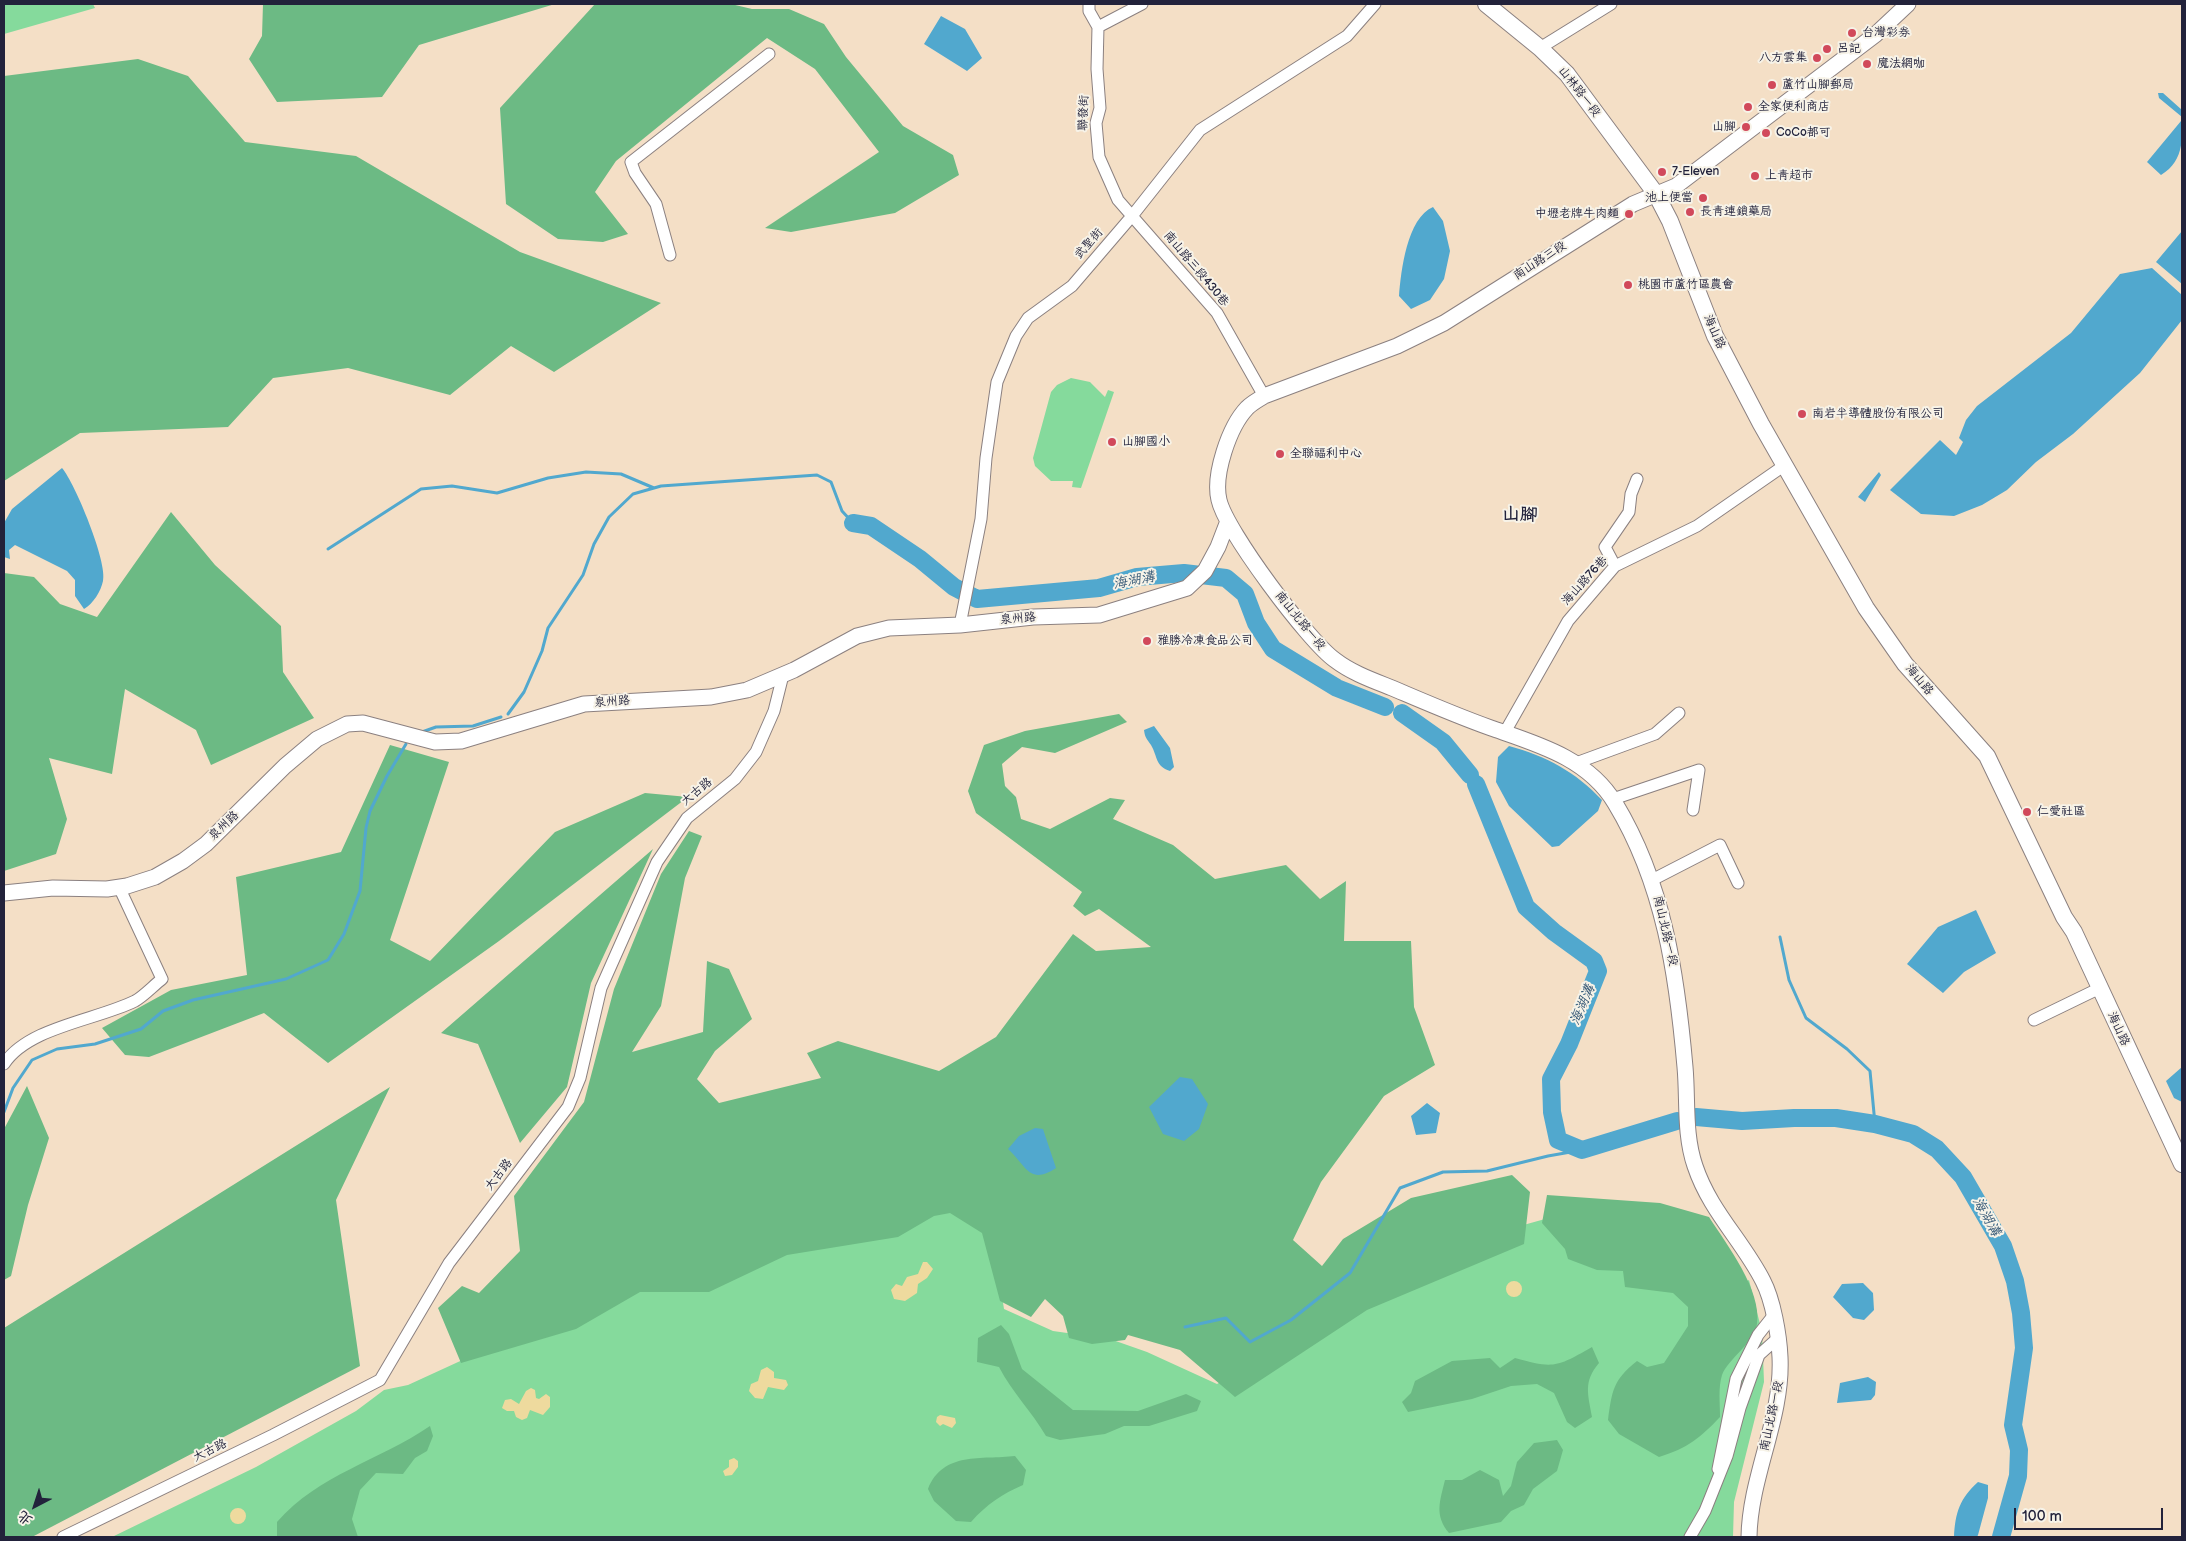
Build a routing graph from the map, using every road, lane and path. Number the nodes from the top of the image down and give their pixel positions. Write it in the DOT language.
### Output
graph roads {
  1 [pos="1089,4"];
  2 [pos="1142,4"];
  3 [pos="1375,4"];
  4 [pos="1486,4"];
  5 [pos="1611,4"];
  6 [pos="1908,4"];
  7 [pos="1098,27"];
  8 [pos="1540,48"];
  9 [pos="769,54"];
  10 [pos="1656,194"];
  11 [pos="1132,216"];
  12 [pos="670,255"];
  13 [pos="1264,396"];
  14 [pos="1784,465"];
  15 [pos="1637,479"];
  16 [pos="1228,520"];
  17 [pos="1615,566"];
  18 [pos="960,625"];
  19 [pos="784,675"];
  20 [pos="1679,713"];
  21 [pos="1505,732"];
  22 [pos="1576,762"];
  23 [pos="1613,799"];
  24 [pos="1693,810"];
  25 [pos="1652,880"];
  26 [pos="1738,883"];
  27 [pos="118,887"];
  28 [pos="4,893"];
  29 [pos="2100,988"];
  30 [pos="2034,1020"];
  31 [pos="4,1064"];
  32 [pos="2182,1164"];
  33 [pos="1773,1316"];
  34 [pos="1779,1336"];
  35 [pos="1717,1478"];
  36 [pos="63,1537"];
  37 [pos="1690,1537"];
  38 [pos="1749,1537"];
  1 -- 7 [label="street, 聯發街"];
  2 -- 7 [label="street"];
  3 -- 11 [label="street, 武聖街"];
  4 -- 8 [label="main road, 山林路一段"];
  5 -- 8 [label="street"];
  6 -- 10 [label="street, 南山路三段"];
  7 -- 11 [label="street, 聯發街"];
  8 -- 10 [label="main road, 山林路一段"];
  9 -- 12 [label="street"];
  10 -- 13 [label="street, 南山路三段"];
  10 -- 14 [label="main road, 海山路"];
  11 -- 13 [label="street, 南山路三段430巷"];
  11 -- 18 [label="street, 武聖街"];
  13 -- 16 [label="street, 南山路三段"];
  14 -- 17 [label="street, 海山路76巷"];
  14 -- 29 [label="main road, 海山路"];
  15 -- 17 [label="street"];
  16 -- 18 [label="street, 泉州路"];
  16 -- 21 [label="street, 南山北路一段"];
  17 -- 21 [label="street, 海山路76巷"];
  18 -- 19 [label="street, 泉州路"];
  19 -- 27 [label="street, 泉州路"];
  19 -- 36 [label="street, 大古路"];
  20 -- 22 [label="street"];
  21 -- 22 [label="street, 南山北路一段"];
  22 -- 23 [label="street, 南山北路一段"];
  23 -- 24 [label="street"];
  23 -- 25 [label="street, 南山北路一段"];
  25 -- 26 [label="street"];
  25 -- 33 [label="street, 南山北路一段"];
  27 -- 28 [label="street, 泉州路"];
  27 -- 31 [label="street"];
  29 -- 30 [label="street"];
  29 -- 32 [label="main road, 海山路"];
  33 -- 34 [label="street, 南山北路一段"];
  33 -- 35 [label="street"];
  34 -- 35 [label="street"];
  34 -- 38 [label="street, 南山北路一段"];
  35 -- 37 [label="street"];
}
